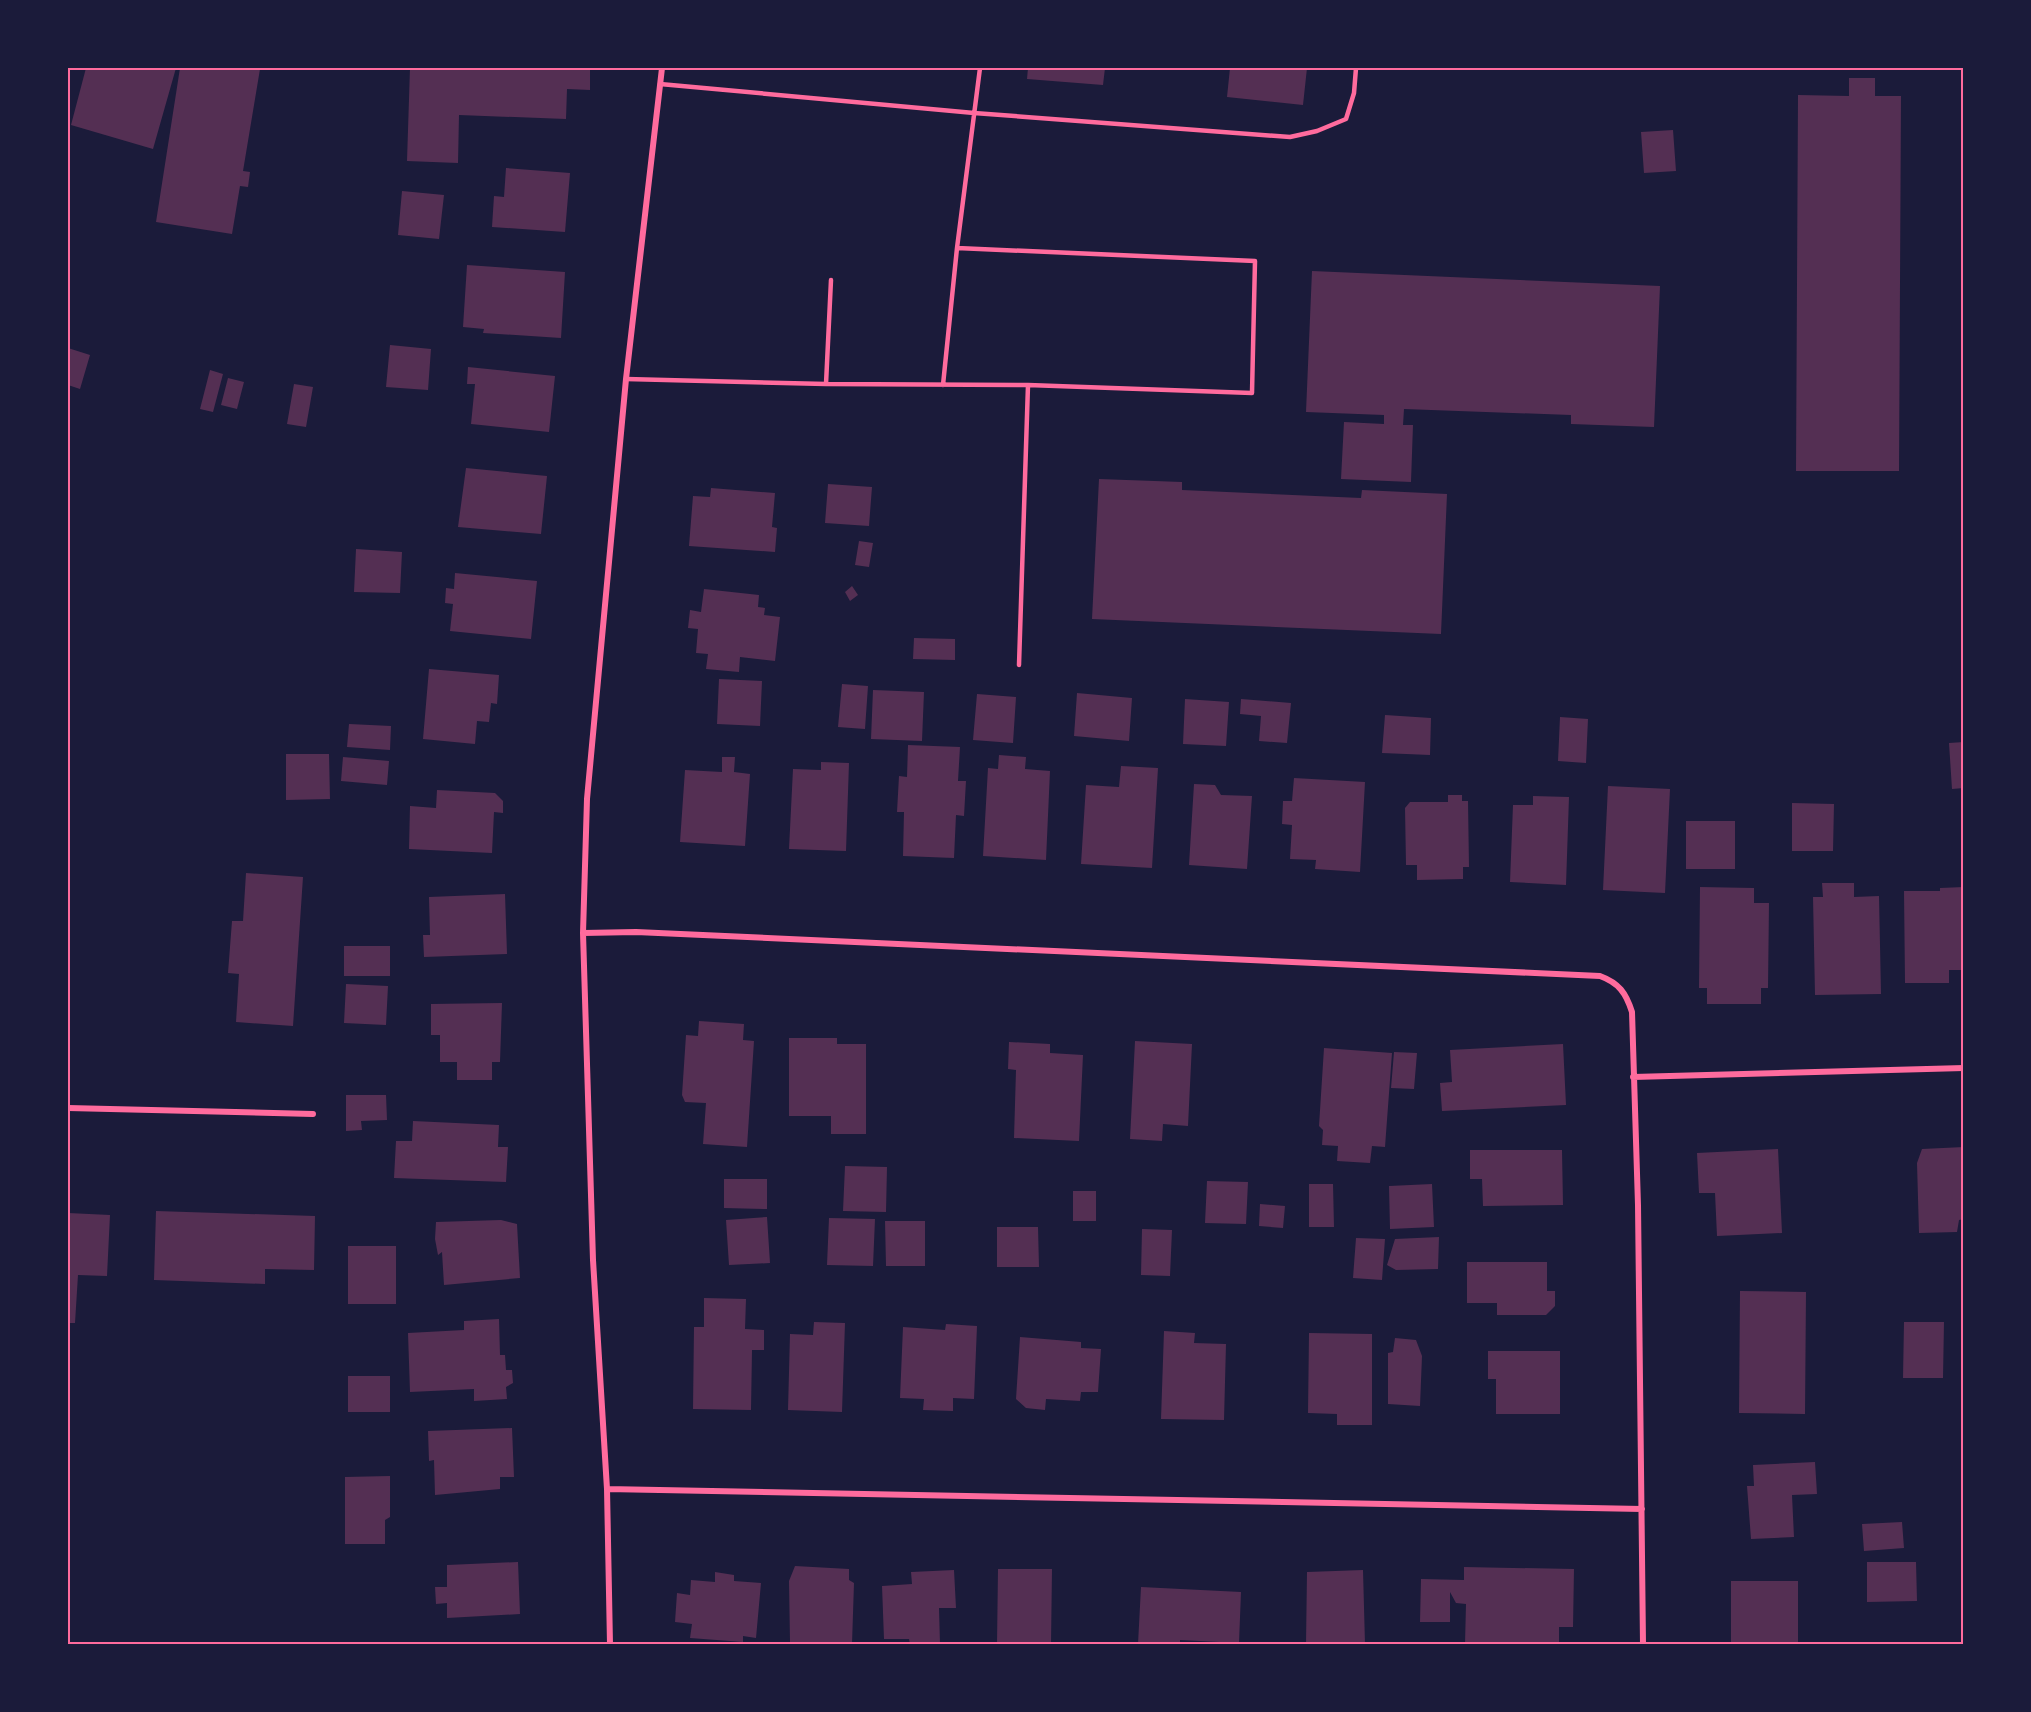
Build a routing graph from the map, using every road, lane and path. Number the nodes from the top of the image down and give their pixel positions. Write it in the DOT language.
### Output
graph roads {
  1 [pos="662,68"];
  2 [pos="980,68"];
  3 [pos="1356,68"];
  4 [pos="660,84"];
  5 [pos="974,113"];
  6 [pos="957,248"];
  7 [pos="831,280"];
  8 [pos="626,379"];
  9 [pos="826,384"];
  10 [pos="943,385"];
  11 [pos="1028,385"];
  12 [pos="1019,665"];
  13 [pos="584,933"];
  14 [pos="1964,1068"];
  15 [pos="1633,1077"];
  16 [pos="68,1108"];
  17 [pos="313,1114"];
  18 [pos="607,1490"];
  19 [pos="1642,1509"];
  20 [pos="610,1644"];
  21 [pos="1643,1644"];
  1 -- 4 [label="street"];
  2 -- 5 [label="lane"];
  3 -- 5 [label="lane"];
  4 -- 5 [label="lane"];
  4 -- 8 [label="street"];
  5 -- 6 [label="lane"];
  6 -- 10 [label="lane"];
  6 -- 11 [label="lane"];
  7 -- 9 [label="lane"];
  8 -- 9 [label="lane"];
  8 -- 13 [label="street"];
  9 -- 10 [label="lane"];
  10 -- 11 [label="lane"];
  11 -- 12 [label="lane"];
  13 -- 15 [label="street"];
  13 -- 18 [label="street"];
  14 -- 15 [label="street"];
  15 -- 19 [label="street"];
  16 -- 17 [label="street"];
  18 -- 19 [label="street"];
  18 -- 20 [label="street"];
  19 -- 21 [label="street"];
}
